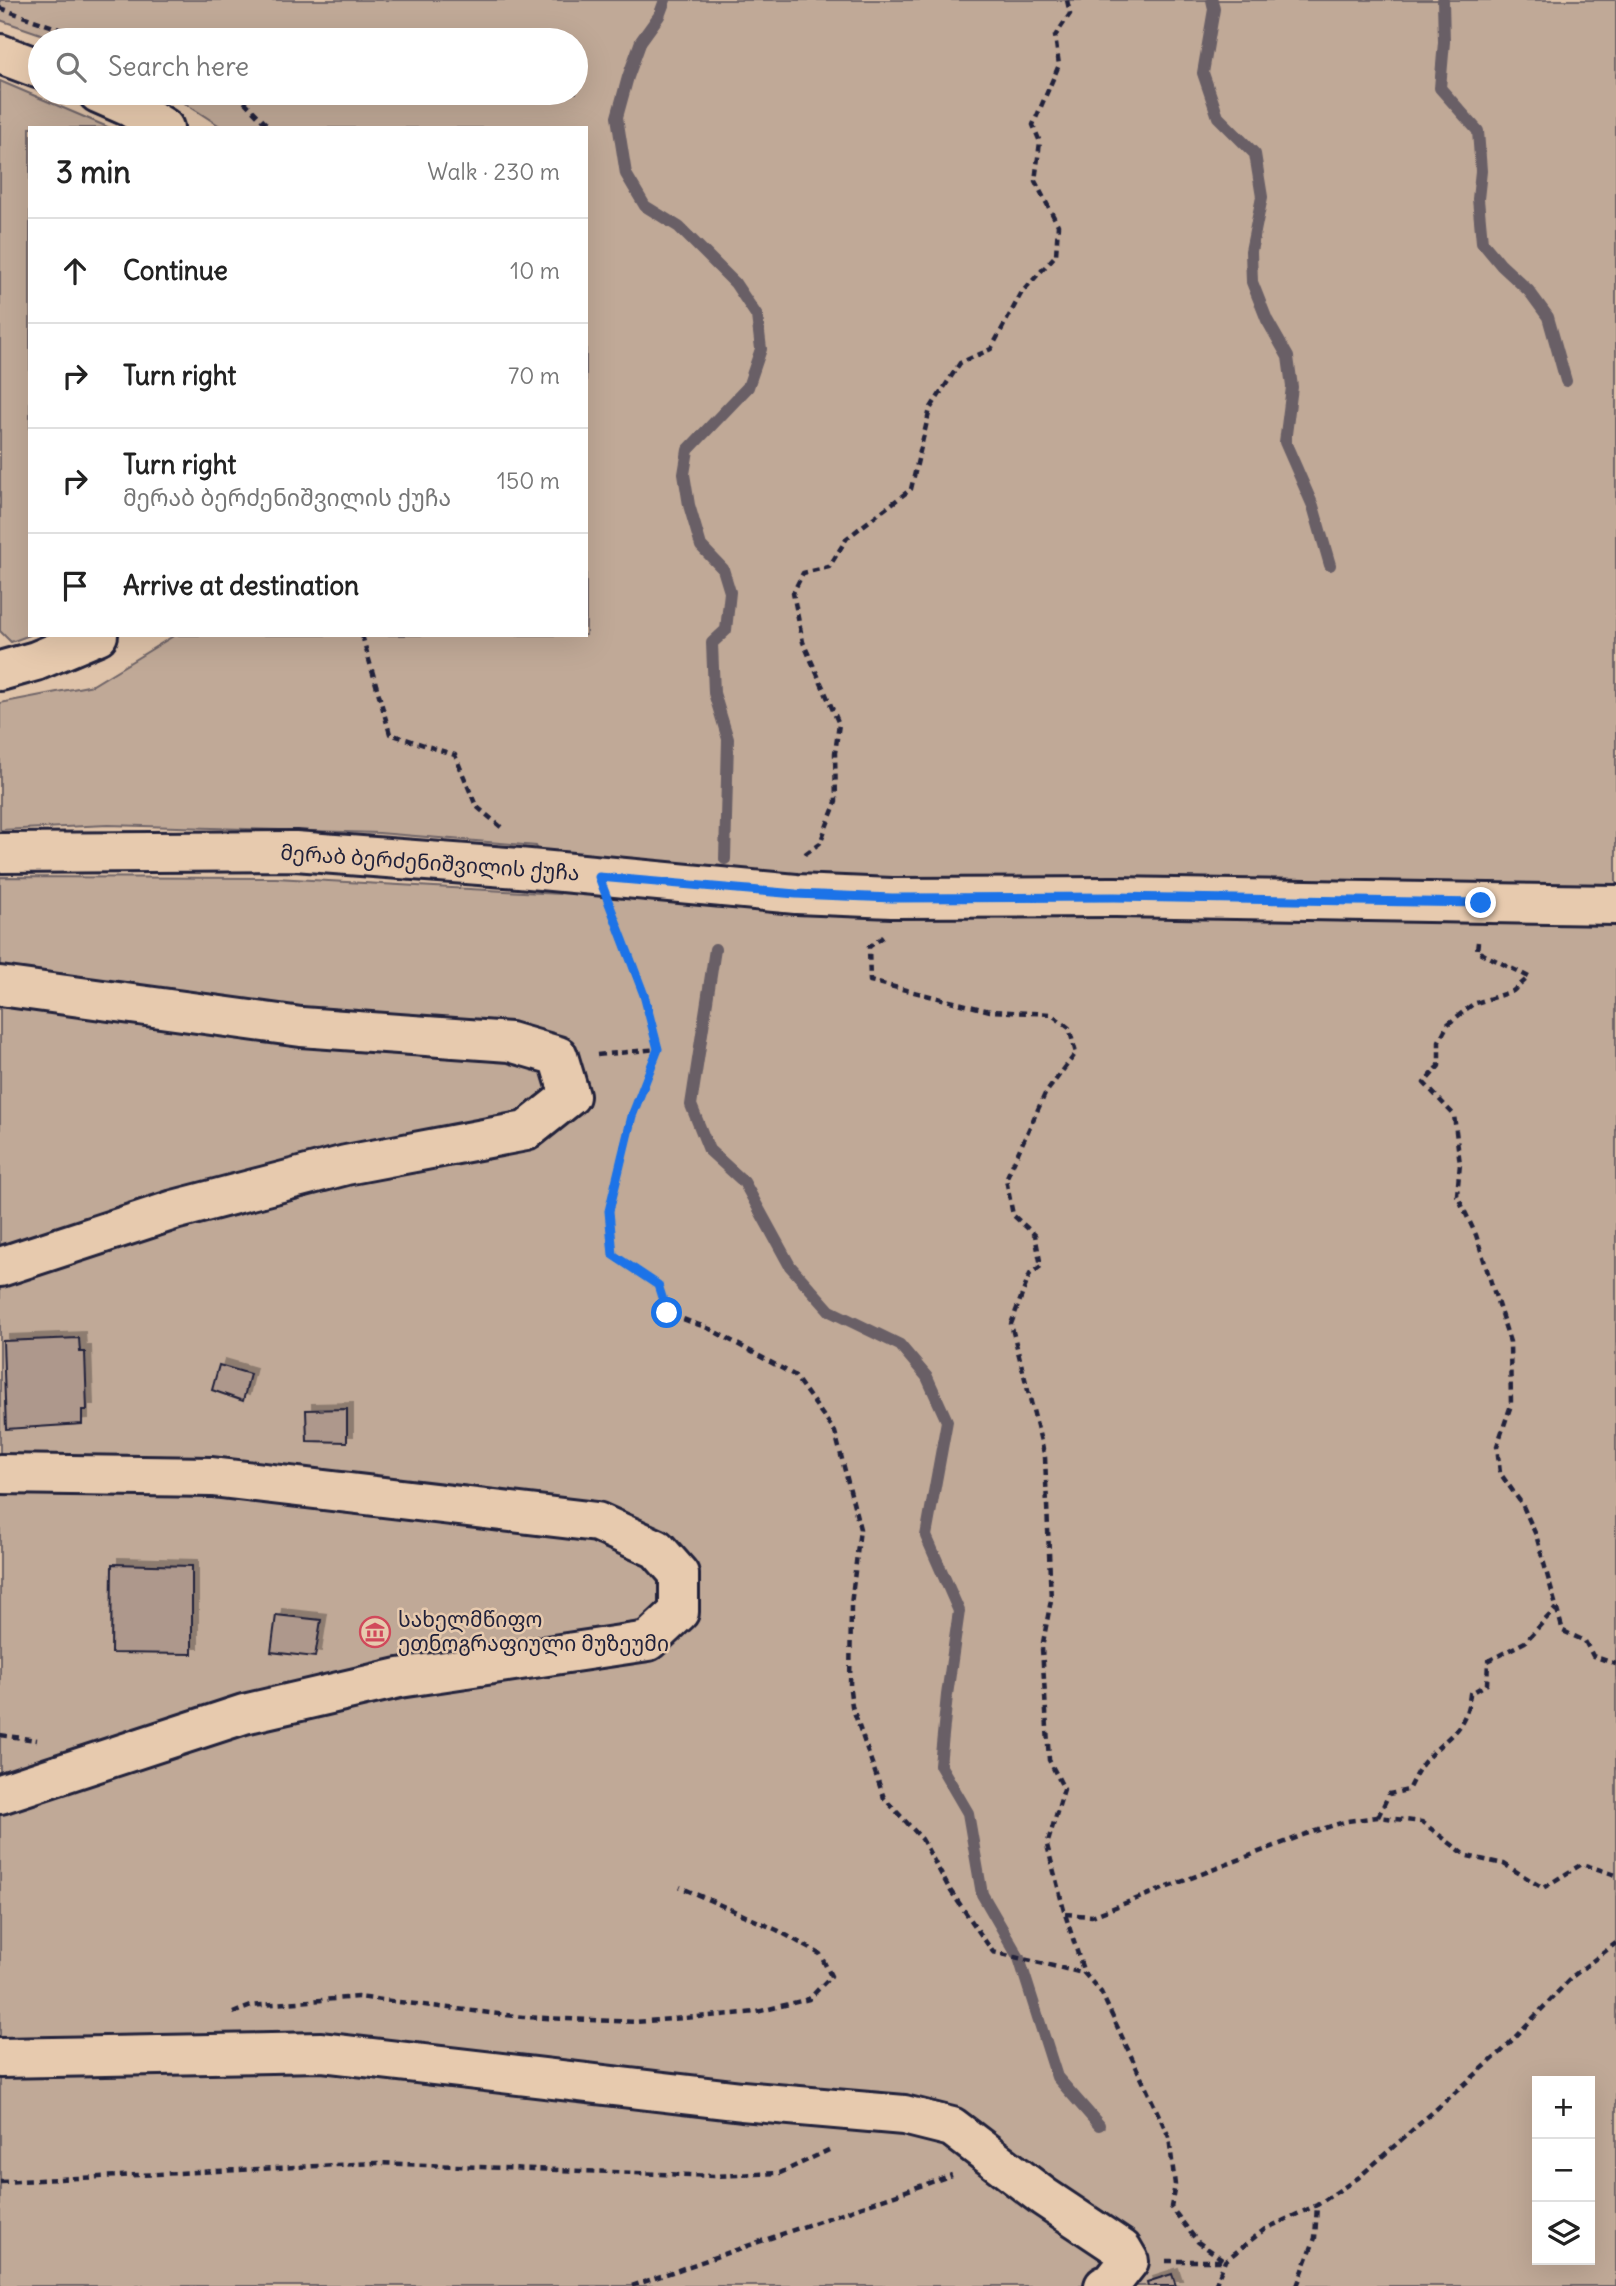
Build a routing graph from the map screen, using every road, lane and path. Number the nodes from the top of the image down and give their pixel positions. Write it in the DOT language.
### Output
graph roads {
  1 [pos="1068,0"];
  2 [pos="0,8"];
  3 [pos="56,28"];
  4 [pos="0,54"];
  5 [pos="28,64"];
  6 [pos="125,105"];
  7 [pos="248,105"];
  8 [pos="161,126"];
  9 [pos="268,126"];
  10 [pos="93,637"];
  11 [pos="363,637"];
  12 [pos="0,671"];
  13 [pos="0,853"];
  14 [pos="519,867"];
  15 [pos="599,877"];
  16 [pos="796,894"];
  17 [pos="892,898"];
  18 [pos="1481,903"];
  19 [pos="1616,905"];
  20 [pos="0,986"];
  21 [pos="658,1049"];
  22 [pos="558,1056"];
  23 [pos="0,1267"];
  24 [pos="0,1474"];
  25 [pos="1556,1608"];
  26 [pos="1616,1664"];
  27 [pos="0,1794"];
  28 [pos="1378,1818"];
  29 [pos="1616,1875"];
  30 [pos="680,1887"];
  31 [pos="1065,1914"];
  32 [pos="1616,1943"];
  33 [pos="1084,1973"];
  34 [pos="225,2016"];
  35 [pos="0,2058"];
  36 [pos="842,2144"];
  37 [pos="993,2160"];
  38 [pos="0,2182"];
  39 [pos="1317,2205"];
  40 [pos="1225,2261"];
  41 [pos="1116,2274"];
  42 [pos="632,2286"];
  43 [pos="1215,2286"];
  44 [pos="1297,2286"];
  1 -- 16 [label="path"];
  2 -- 3 [label="path"];
  4 -- 5 [label="street"];
  6 -- 8 [label="street"];
  7 -- 9 [label="path"];
  10 -- 12 [label="street"];
  11 -- 14 [label="path"];
  13 -- 14 [label="street, მერაბ ბერძენიშვილის ქუჩა"];
  14 -- 15 [label="street, მერაბ ბერძენიშვილის ქუჩა"];
  15 -- 16 [label="street, მერაბ ბერძენიშვილის ქუჩა"];
  15 -- 21 [label="path"];
  16 -- 17 [label="street, მერაბ ბერძენიშვილის ქუჩა"];
  17 -- 18 [label="street, მერაბ ბერძენიშვილის ქუჩა"];
  17 -- 31 [label="path"];
  18 -- 19 [label="street, მერაბ ბერძენიშვილის ქუჩა"];
  18 -- 25 [label="path"];
  20 -- 22 [label="street"];
  21 -- 22 [label="path"];
  21 -- 33 [label="path"];
  22 -- 23 [label="street"];
  24 -- 27 [label="street"];
  25 -- 26 [label="path"];
  25 -- 28 [label="path"];
  28 -- 29 [label="path"];
  28 -- 31 [label="path"];
  30 -- 34 [label="path"];
  31 -- 33 [label="path"];
  32 -- 39 [label="path"];
  33 -- 40 [label="path"];
  35 -- 37 [label="street"];
  36 -- 38 [label="path"];
  37 -- 41 [label="street"];
  37 -- 42 [label="path"];
  39 -- 40 [label="path"];
  39 -- 44 [label="path"];
  40 -- 41 [label="path"];
  40 -- 43 [label="path"];
}
